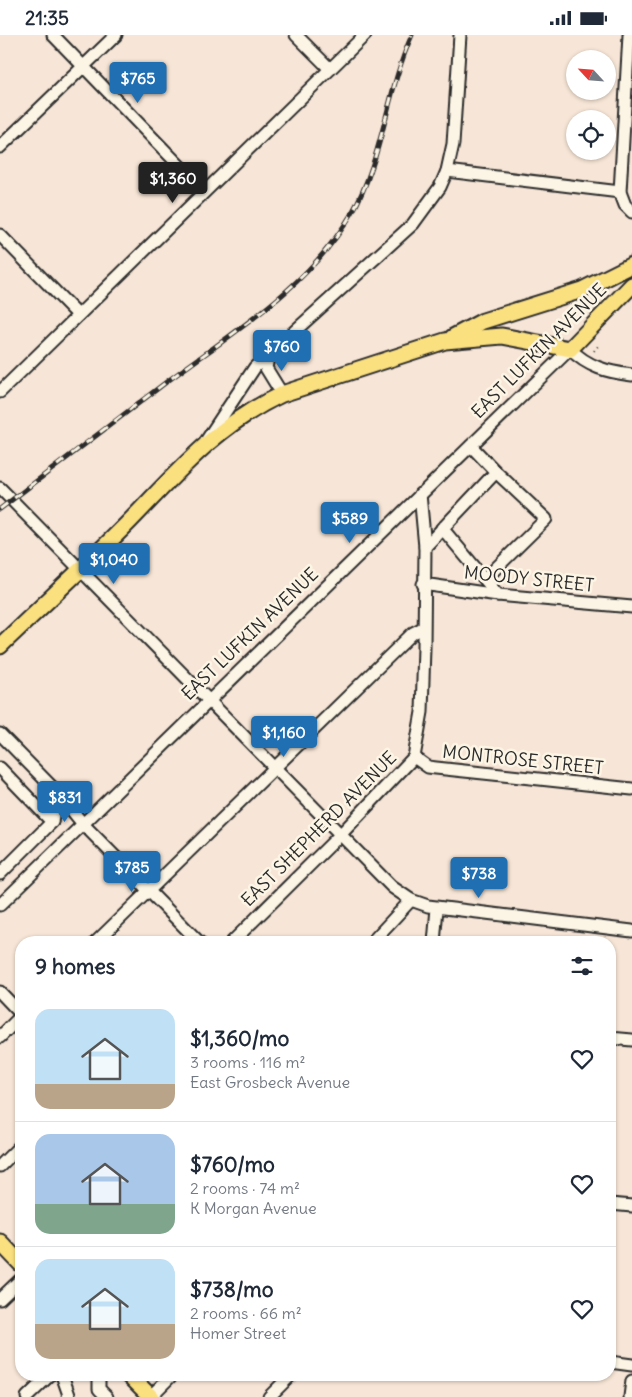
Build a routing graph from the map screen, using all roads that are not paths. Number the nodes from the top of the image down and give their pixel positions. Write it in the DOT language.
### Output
graph roads {
  1 [pos="53,35"];
  2 [pos="116,35"];
  3 [pos="296,35"];
  4 [pos="365,35"];
  5 [pos="460,35"];
  6 [pos="629,35"];
  7 [pos="630,60"];
  8 [pos="84,67"];
  9 [pos="330,69"];
  10 [pos="0,147"];
  11 [pos="447,171"];
  12 [pos="204,191"];
  13 [pos="620,192"];
  14 [pos="632,212"];
  15 [pos="0,235"];
  16 [pos="632,265"];
  17 [pos="632,285"];
  18 [pos="78,315"];
  19 [pos="445,341"];
  20 [pos="570,349"];
  21 [pos="269,353"];
  22 [pos="632,375"];
  23 [pos="0,392"];
  24 [pos="282,394"];
  25 [pos="471,446"];
  26 [pos="200,451"];
  27 [pos="496,472"];
  28 [pos="0,488"];
  29 [pos="420,494"];
  30 [pos="442,528"];
  31 [pos="425,547"];
  32 [pos="81,570"];
  33 [pos="485,579"];
  34 [pos="423,584"];
  35 [pos="498,595"];
  36 [pos="632,607"];
  37 [pos="423,628"];
  38 [pos="0,646"];
  39 [pos="208,701"];
  40 [pos="0,734"];
  41 [pos="414,757"];
  42 [pos="274,767"];
  43 [pos="0,768"];
  44 [pos="632,789"];
  45 [pos="57,792"];
  46 [pos="52,822"];
  47 [pos="83,824"];
  48 [pos="341,835"];
  49 [pos="0,874"];
  50 [pos="148,890"];
  51 [pos="411,900"];
  52 [pos="0,905"];
  53 [pos="438,908"];
  54 [pos="632,931"];
  55 [pos="102,936"];
  56 [pos="193,936"];
  57 [pos="238,936"];
  58 [pos="378,936"];
  59 [pos="435,936"];
  60 [pos="0,992"];
  61 [pos="15,1008"];
  62 [pos="15,1021"];
  63 [pos="0,1037"];
  64 [pos="616,1039"];
  65 [pos="632,1040"];
  66 [pos="15,1151"];
  67 [pos="0,1166"];
  68 [pos="616,1205"];
  69 [pos="632,1206"];
  70 [pos="0,1242"];
  71 [pos="15,1258"];
  72 [pos="15,1285"];
  73 [pos="0,1299"];
  74 [pos="616,1363"];
  75 [pos="632,1365"];
  76 [pos="44,1381"];
  77 [pos="64,1381"];
  78 [pos="99,1381"];
  79 [pos="135,1381"];
  80 [pos="166,1381"];
  81 [pos="285,1381"];
  82 [pos="632,1381"];
  83 [pos="27,1397"];
  84 [pos="68,1397"];
  85 [pos="107,1397"];
  86 [pos="150,1397"];
  87 [pos="269,1397"];
  88 [pos="630,1397"];
  1 -- 8 [label="street"];
  2 -- 8 [label="street"];
  3 -- 9 [label="street"];
  4 -- 9 [label="street"];
  5 -- 11 [label="street"];
  6 -- 7 [label="street"];
  7 -- 13 [label="street"];
  8 -- 10 [label="street"];
  8 -- 12 [label="street"];
  9 -- 12 [label="street"];
  11 -- 13 [label="street"];
  11 -- 21 [label="street"];
  12 -- 18 [label="street"];
  13 -- 14 [label="street"];
  15 -- 18 [label="street"];
  16 -- 19 [label="main road, EAST LUFKIN AVENUE"];
  17 -- 20 [label="main road, EAST LUFKIN AVENUE"];
  18 -- 23 [label="street"];
  19 -- 20 [label="main road"];
  19 -- 24 [label="main road"];
  20 -- 22 [label="street"];
  20 -- 25 [label="street, EAST LUFKIN AVENUE"];
  21 -- 24 [label="street"];
  21 -- 26 [label="street"];
  24 -- 26 [label="main road"];
  25 -- 27 [label="street"];
  25 -- 29 [label="street, EAST LUFKIN AVENUE"];
  26 -- 32 [label="main road"];
  27 -- 30 [label="street"];
  27 -- 33 [label="street"];
  28 -- 32 [label="street"];
  29 -- 31 [label="street, EAST SHEPHERD AVENUE"];
  29 -- 39 [label="street, EAST LUFKIN AVENUE"];
  30 -- 31 [label="street"];
  30 -- 33 [label="street"];
  31 -- 34 [label="street, EAST SHEPHERD AVENUE"];
  32 -- 38 [label="main road"];
  32 -- 39 [label="street"];
  33 -- 35 [label="street"];
  34 -- 35 [label="street, MOODY STREET"];
  34 -- 37 [label="street, EAST SHEPHERD AVENUE"];
  35 -- 36 [label="street, MOODY STREET"];
  37 -- 41 [label="street, EAST SHEPHERD AVENUE"];
  37 -- 42 [label="street"];
  39 -- 42 [label="street"];
  39 -- 47 [label="street, EAST LUFKIN AVENUE"];
  40 -- 45 [label="street"];
  41 -- 44 [label="street, MONTROSE STREET"];
  41 -- 48 [label="street, EAST SHEPHERD AVENUE"];
  42 -- 48 [label="street"];
  42 -- 50 [label="street"];
  43 -- 46 [label="street"];
  45 -- 46 [label="street"];
  45 -- 47 [label="street"];
  46 -- 49 [label="street"];
  47 -- 50 [label="street"];
  47 -- 52 [label="street, EAST LUFKIN AVENUE"];
  48 -- 51 [label="street"];
  48 -- 57 [label="street, EAST SHEPHERD AVENUE"];
  50 -- 55 [label="street"];
  50 -- 56 [label="street"];
  51 -- 53 [label="street"];
  51 -- 58 [label="street"];
  53 -- 54 [label="street"];
  53 -- 59 [label="street"];
  60 -- 61 [label="street"];
  62 -- 63 [label="street"];
  64 -- 65 [label="street"];
  66 -- 67 [label="street"];
  68 -- 69 [label="street"];
  70 -- 71 [label="main road"];
  72 -- 73 [label="street"];
  74 -- 75 [label="street"];
  76 -- 83 [label="street"];
  77 -- 84 [label="street"];
  78 -- 85 [label="street"];
  79 -- 86 [label="main road"];
  80 -- 86 [label="street"];
  81 -- 87 [label="street"];
  82 -- 88 [label="street"];
}
